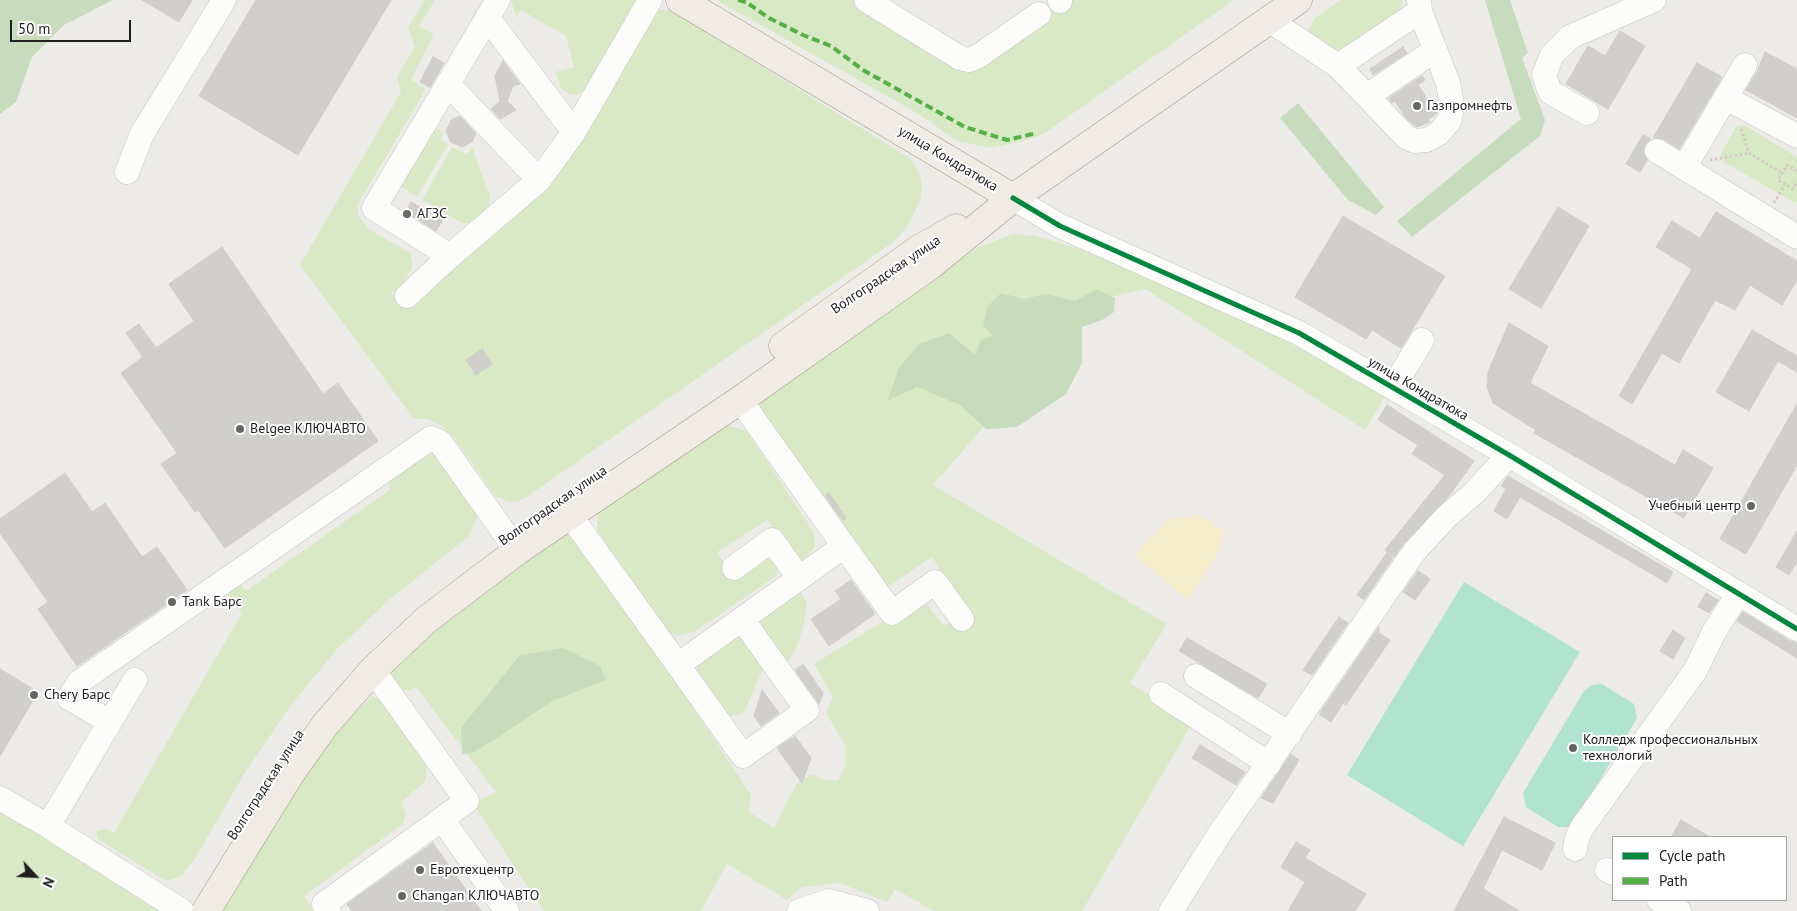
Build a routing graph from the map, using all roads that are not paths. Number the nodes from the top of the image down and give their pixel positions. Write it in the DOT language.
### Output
graph roads {
  1 [pos="224,0"];
  2 [pos="650,0"];
  3 [pos="680,0"];
  4 [pos="866,0"];
  5 [pos="1298,0"];
  6 [pos="1654,0"];
  7 [pos="1419,6"];
  8 [pos="493,9"];
  9 [pos="1040,14"];
  10 [pos="1270,20"];
  11 [pos="1434,51"];
  12 [pos="1745,65"];
  13 [pos="1338,66"];
  14 [pos="448,84"];
  15 [pos="1367,96"];
  16 [pos="1729,99"];
  17 [pos="1586,113"];
  18 [pos="574,132"];
  19 [pos="1797,136"];
  20 [pos="1657,151"];
  21 [pos="1685,166"];
  22 [pos="127,172"];
  23 [pos="539,180"];
  24 [pos="1013,198"];
  25 [pos="1797,237"];
  26 [pos="450,256"];
  27 [pos="408,296"];
  28 [pos="1422,340"];
  29 [pos="1393,388"];
  30 [pos="740,400"];
  31 [pos="1509,455"];
  32 [pos="570,515"];
  33 [pos="512,544"];
  34 [pos="844,546"];
  35 [pos="734,568"];
  36 [pos="799,578"];
  37 [pos="1738,594"];
  38 [pos="742,619"];
  39 [pos="962,620"];
  40 [pos="1797,629"];
  41 [pos="678,665"];
  42 [pos="373,670"];
  43 [pos="1196,676"];
  44 [pos="135,680"];
  45 [pos="1161,694"];
  46 [pos="110,722"];
  47 [pos="1290,734"];
  48 [pos="1269,764"];
  49 [pos="0,798"];
  50 [pos="442,819"];
  51 [pos="48,826"];
  52 [pos="1575,849"];
  53 [pos="1661,901"];
  54 [pos="182,911"];
  55 [pos="187,911"];
  56 [pos="206,911"];
  57 [pos="329,911"];
  58 [pos="507,911"];
  59 [pos="799,911"];
  60 [pos="868,911"];
  61 [pos="1171,911"];
  62 [pos="1679,911"];
  1 -- 22 [label="street"];
  2 -- 18 [label="street"];
  3 -- 24 [label="main road, улица Кондратюка"];
  4 -- 9 [label="street"];
  5 -- 10 [label="main road, Волгоградская улица"];
  6 -- 17 [label="street"];
  7 -- 11 [label="street"];
  7 -- 13 [label="street"];
  8 -- 14 [label="street"];
  8 -- 18 [label="street"];
  10 -- 13 [label="street"];
  10 -- 24 [label="main road, Волгоградская улица"];
  11 -- 15 [label="street"];
  11 -- 15 [label="street"];
  12 -- 16 [label="street"];
  13 -- 15 [label="street"];
  14 -- 23 [label="street"];
  14 -- 26 [label="street"];
  16 -- 19 [label="street"];
  16 -- 21 [label="street"];
  18 -- 23 [label="street"];
  20 -- 21 [label="street"];
  21 -- 25 [label="street"];
  23 -- 26 [label="street"];
  24 -- 29 [label="street, улица Кондратюка"];
  24 -- 30 [label="main road, Волгоградская улица"];
  24 -- 33 [label="main road, Волгоградская улица"];
  26 -- 27 [label="street"];
  28 -- 29 [label="street"];
  29 -- 31 [label="street, улица Кондратюка"];
  30 -- 32 [label="main road, Волгоградская улица"];
  30 -- 34 [label="street"];
  31 -- 37 [label="street, улица Кондратюка"];
  31 -- 47 [label="street"];
  32 -- 33 [label="main road, Волгоградская улица"];
  32 -- 41 [label="street"];
  33 -- 42 [label="main road, Волгоградская улица"];
  33 -- 46 [label="street"];
  33 -- 55 [label="main road, Волгоградская улица"];
  34 -- 36 [label="street"];
  34 -- 39 [label="street"];
  35 -- 36 [label="street"];
  36 -- 38 [label="street"];
  37 -- 40 [label="street, улица Кондратюка"];
  37 -- 52 [label="street"];
  38 -- 41 [label="street"];
  38 -- 41 [label="street"];
  42 -- 50 [label="street"];
  42 -- 56 [label="main road, Волгоградская улица"];
  43 -- 47 [label="street"];
  44 -- 46 [label="street"];
  45 -- 48 [label="street"];
  46 -- 51 [label="street"];
  47 -- 48 [label="street"];
  48 -- 61 [label="street"];
  49 -- 51 [label="street"];
  50 -- 57 [label="street"];
  50 -- 58 [label="street"];
  51 -- 54 [label="street"];
  53 -- 62 [label="street"];
  59 -- 60 [label="street"];
}
